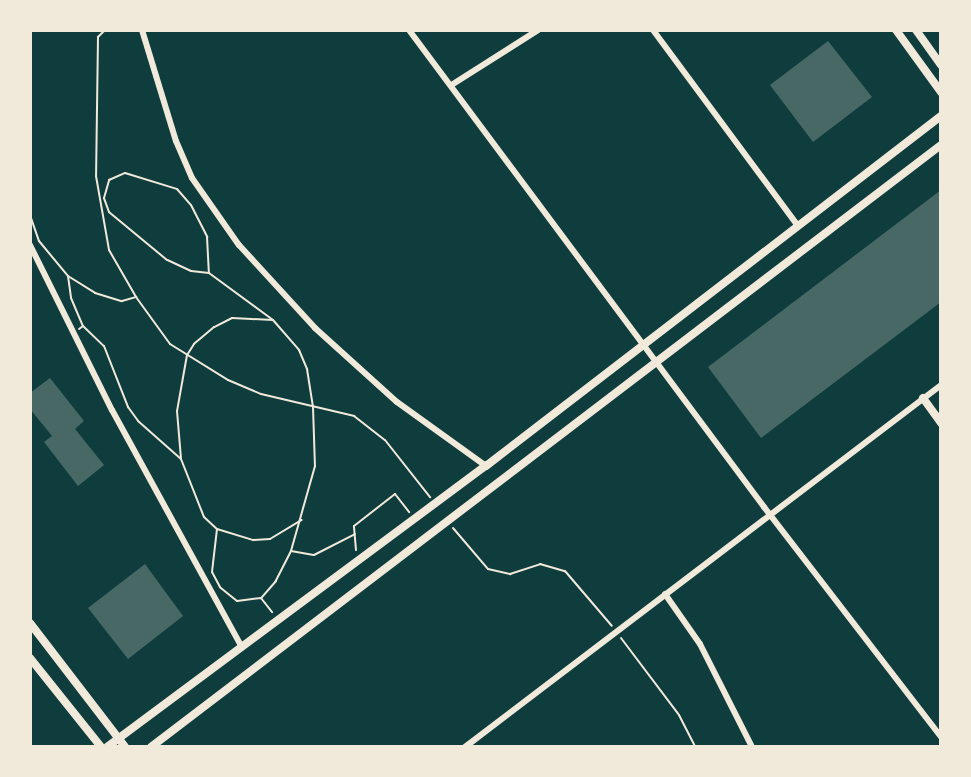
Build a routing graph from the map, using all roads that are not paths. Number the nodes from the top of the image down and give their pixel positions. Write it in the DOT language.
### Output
graph roads {
  1 [pos="142,30"];
  2 [pos="410,30"];
  3 [pos="538,30"];
  4 [pos="653,30"];
  5 [pos="896,30"];
  6 [pos="916,30"];
  7 [pos="941,65"];
  8 [pos="453,84"];
  9 [pos="941,92"];
  10 [pos="941,116"];
  11 [pos="941,145"];
  12 [pos="798,226"];
  13 [pos="30,245"];
  14 [pos="645,343"];
  15 [pos="657,362"];
  16 [pos="941,385"];
  17 [pos="923,398"];
  18 [pos="941,423"];
  19 [pos="486,466"];
  20 [pos="770,515"];
  21 [pos="665,594"];
  22 [pos="30,623"];
  23 [pos="242,647"];
  24 [pos="30,658"];
  25 [pos="941,737"];
  26 [pos="118,739"];
  27 [pos="101,747"];
  28 [pos="107,747"];
  29 [pos="125,747"];
  30 [pos="151,747"];
  31 [pos="465,747"];
  32 [pos="753,747"];
  1 -- 19 [label="street"];
  2 -- 8 [label="street"];
  3 -- 8 [label="street"];
  4 -- 12 [label="street"];
  5 -- 9 [label="street"];
  6 -- 7 [label="street"];
  8 -- 14 [label="street"];
  10 -- 12 [label="main road"];
  11 -- 15 [label="main road"];
  12 -- 14 [label="main road"];
  13 -- 23 [label="street"];
  14 -- 15 [label="street"];
  14 -- 19 [label="main road"];
  15 -- 20 [label="street"];
  15 -- 30 [label="main road"];
  16 -- 17 [label="street"];
  17 -- 18 [label="street"];
  17 -- 20 [label="street"];
  19 -- 23 [label="main road"];
  20 -- 21 [label="street"];
  20 -- 25 [label="street"];
  21 -- 31 [label="street"];
  21 -- 32 [label="street"];
  22 -- 26 [label="main road"];
  23 -- 26 [label="main road"];
  24 -- 27 [label="main road"];
  26 -- 28 [label="main road"];
  26 -- 29 [label="main road"];
}
